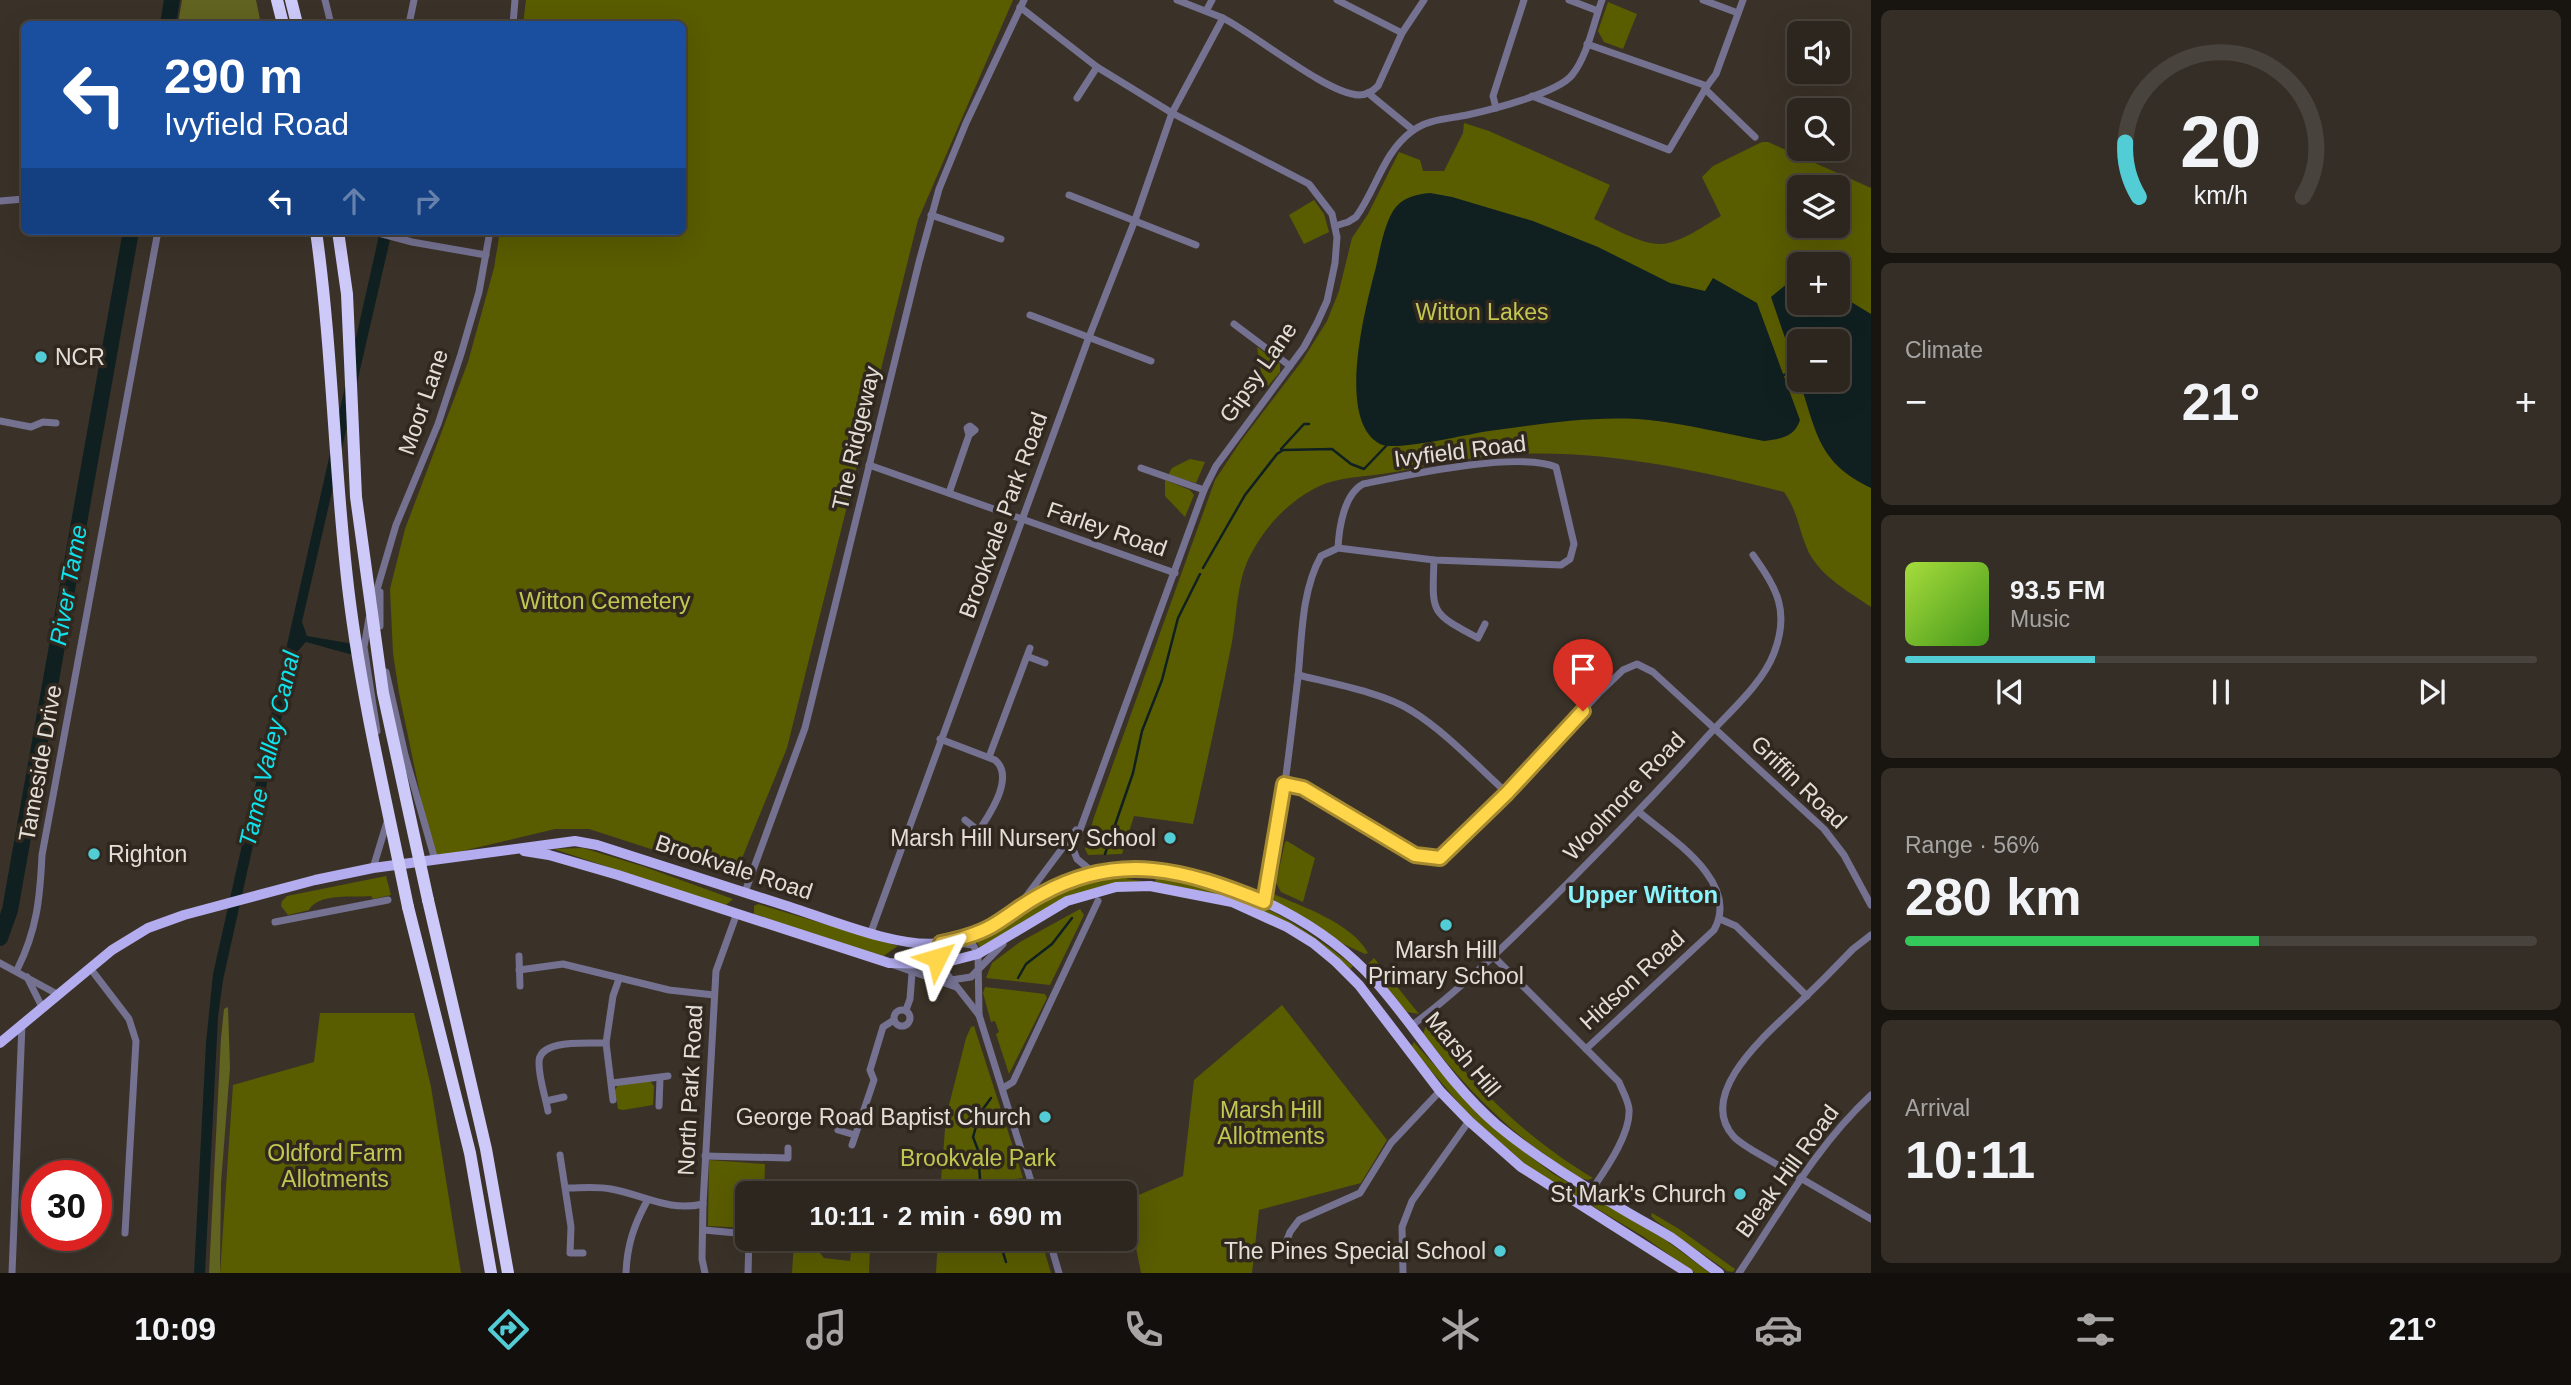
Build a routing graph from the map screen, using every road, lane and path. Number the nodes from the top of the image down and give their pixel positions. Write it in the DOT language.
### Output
graph roads {
  1 [pos="277,0"];
  2 [pos="291,0"];
  3 [pos="325,0"];
  4 [pos="414,0"];
  5 [pos="515,0"];
  6 [pos="1177,0"];
  7 [pos="1212,0"];
  8 [pos="1337,0"];
  9 [pos="1424,0"];
  10 [pos="1524,0"];
  11 [pos="1569,0"];
  12 [pos="1602,0"];
  13 [pos="1703,0"];
  14 [pos="1743,0"];
  15 [pos="1022,4"];
  16 [pos="1206,11"];
  17 [pos="1598,11"];
  18 [pos="1738,13"];
  19 [pos="1223,18"];
  20 [pos="282,21"];
  21 [pos="296,21"];
  22 [pos="330,21"];
  23 [pos="410,21"];
  24 [pos="513,21"];
  25 [pos="1402,33"];
  26 [pos="1587,44"];
  27 [pos="1097,67"];
  28 [pos="1706,88"];
  29 [pos="1368,93"];
  30 [pos="1532,96"];
  31 [pos="1077,98"];
  32 [pos="1496,108"];
  33 [pos="1172,113"];
  34 [pos="1413,130"];
  35 [pos="1755,137"];
  36 [pos="1069,195"];
  37 [pos="21,198"];
  38 [pos="0,201"];
  39 [pos="931,215"];
  40 [pos="1135,220"];
  41 [pos="1335,226"];
  42 [pos="157,235"];
  43 [pos="317,235"];
  44 [pos="339,235"];
  45 [pos="386,235"];
  46 [pos="489,235"];
  47 [pos="1001,239"];
  48 [pos="1196,245"];
  49 [pos="486,255"];
  50 [pos="1030,315"];
  51 [pos="1234,324"];
  52 [pos="1089,337"];
  53 [pos="1151,361"];
  54 [pos="1290,366"];
  55 [pos="0,421"];
  56 [pos="56,423"];
  57 [pos="969,435"];
  58 [pos="869,465"];
  59 [pos="1141,468"];
  60 [pos="1204,490"];
  61 [pos="948,493"];
  62 [pos="1022,519"];
  63 [pos="1338,548"];
  64 [pos="1753,555"];
  65 [pos="1434,560"];
  66 [pos="1175,573"];
  67 [pos="380,581"];
  68 [pos="1485,624"];
  69 [pos="1030,648"];
  70 [pos="1028,657"];
  71 [pos="1045,663"];
  72 [pos="1298,674"];
  73 [pos="1714,729"];
  74 [pos="940,739"];
  75 [pos="989,757"];
  76 [pos="1284,784"];
  77 [pos="1507,793"];
  78 [pos="1639,812"];
  79 [pos="965,820"];
  80 [pos="1083,821"];
  81 [pos="979,831"];
  82 [pos="973,839"];
  83 [pos="514,850"];
  84 [pos="435,860"];
  85 [pos="373,868"];
  86 [pos="1094,873"];
  87 [pos="746,892"];
  88 [pos="388,900"];
  89 [pos="1098,901"];
  90 [pos="1264,902"];
  91 [pos="1871,905"];
  92 [pos="1018,907"];
  93 [pos="737,912"];
  94 [pos="1720,919"];
  95 [pos="275,922"];
  96 [pos="1024,926"];
  97 [pos="870,932"];
  98 [pos="1871,935"];
  99 [pos="941,943"];
  100 [pos="978,954"];
  101 [pos="519,956"];
  102 [pos="1494,957"];
  103 [pos="1,963"];
  104 [pos="889,963"];
  105 [pos="939,964"];
  106 [pos="90,968"];
  107 [pos="17,970"];
  108 [pos="519,970"];
  109 [pos="978,972"];
  110 [pos="912,973"];
  111 [pos="27,977"];
  112 [pos="619,979"];
  113 [pos="951,980"];
  114 [pos="520,986"];
  115 [pos="956,988"];
  116 [pos="57,994"];
  117 [pos="714,995"];
  118 [pos="1807,996"];
  119 [pos="42,1007"];
  120 [pos="906,1010"];
  121 [pos="979,1015"];
  122 [pos="894,1020"];
  123 [pos="22,1024"];
  124 [pos="1411,1026"];
  125 [pos="1398,1038"];
  126 [pos="0,1043"];
  127 [pos="606,1043"];
  128 [pos="1586,1049"];
  129 [pos="612,1083"];
  130 [pos="1003,1088"];
  131 [pos="1440,1091"];
  132 [pos="1871,1095"];
  133 [pos="564,1097"];
  134 [pos="613,1100"];
  135 [pos="546,1101"];
  136 [pos="659,1106"];
  137 [pos="548,1111"];
  138 [pos="1469,1121"];
  139 [pos="838,1130"];
  140 [pos="855,1135"];
  141 [pos="852,1145"];
  142 [pos="788,1148"];
  143 [pos="560,1155"];
  144 [pos="705,1156"];
  145 [pos="1801,1177"];
  146 [pos="1031,1181"];
  147 [pos="566,1188"];
  148 [pos="1591,1191"];
  149 [pos="648,1201"];
  150 [pos="703,1204"];
  151 [pos="1871,1219"];
  152 [pos="704,1230"];
  153 [pos="125,1233"];
  154 [pos="735,1233"];
  155 [pos="1287,1240"];
  156 [pos="749,1251"];
  157 [pos="1053,1251"];
  158 [pos="583,1253"];
  159 [pos="12,1273"];
  160 [pos="491,1273"];
  161 [pos="508,1273"];
  162 [pos="626,1273"];
  163 [pos="705,1273"];
  164 [pos="748,1273"];
  165 [pos="1059,1273"];
  166 [pos="1403,1273"];
  167 [pos="1688,1273"];
  168 [pos="1719,1273"];
  169 [pos="1739,1273"];
  1 -- 20 [label="highway"];
  2 -- 21 [label="highway"];
  3 -- 22 [label="street"];
  4 -- 23 [label="street"];
  5 -- 24 [label="street"];
  6 -- 16 [label="street"];
  7 -- 16 [label="street"];
  8 -- 25 [label="street"];
  9 -- 25 [label="street"];
  10 -- 32 [label="street"];
  11 -- 17 [label="street"];
  12 -- 17 [label="street"];
  13 -- 18 [label="street"];
  14 -- 18 [label="street"];
  15 -- 27 [label="street"];
  15 -- 39 [label="street, The Ridgeway"];
  16 -- 19 [label="street"];
  17 -- 26 [label="street"];
  18 -- 28 [label="street"];
  19 -- 29 [label="street"];
  19 -- 33 [label="street, Brookvale Park Road"];
  25 -- 29 [label="street"];
  26 -- 28 [label="street"];
  26 -- 30 [label="street"];
  27 -- 31 [label="street"];
  27 -- 33 [label="street"];
  28 -- 30 [label="street"];
  28 -- 35 [label="street"];
  29 -- 34 [label="street"];
  30 -- 32 [label="street"];
  32 -- 34 [label="street"];
  33 -- 40 [label="street, Brookvale Park Road"];
  33 -- 41 [label="street"];
  34 -- 41 [label="street"];
  36 -- 40 [label="street"];
  37 -- 38 [label="street"];
  39 -- 47 [label="street"];
  39 -- 58 [label="street, The Ridgeway"];
  40 -- 48 [label="street"];
  40 -- 52 [label="street, Brookvale Park Road"];
  41 -- 54 [label="street, Gipsy Lane"];
  42 -- 107 [label="street, Tameside Drive"];
  43 -- 160 [label="highway, bridge"];
  44 -- 161 [label="highway, bridge"];
  45 -- 49 [label="street"];
  46 -- 49 [label="street, Moor Lane"];
  49 -- 67 [label="street, Moor Lane"];
  50 -- 52 [label="street"];
  51 -- 54 [label="street"];
  52 -- 53 [label="street"];
  52 -- 62 [label="street, Brookvale Park Road"];
  54 -- 60 [label="street, Gipsy Lane"];
  55 -- 56 [label="street"];
  57 -- 61 [label="street"];
  58 -- 61 [label="street, Farley Road"];
  58 -- 87 [label="street, The Ridgeway"];
  59 -- 60 [label="street"];
  60 -- 66 [label="street, Gipsy Lane"];
  61 -- 62 [label="street, Farley Road"];
  62 -- 66 [label="street, Farley Road"];
  62 -- 74 [label="street, Brookvale Park Road"];
  63 -- 65 [label="street, Ivyfield Road"];
  63 -- 65 [label="street, Ivyfield Road"];
  63 -- 72 [label="street"];
  64 -- 73 [label="street, Woolmore Road"];
  65 -- 68 [label="street"];
  66 -- 80 [label="street, Gipsy Lane"];
  67 -- 84 [label="street, Moor Lane"];
  67 -- 85 [label="street, Moor Lane"];
  69 -- 70 [label="street"];
  70 -- 71 [label="street"];
  70 -- 75 [label="street"];
  72 -- 76 [label="street"];
  72 -- 77 [label="street"];
  73 -- 77 [label="street, Griffin Road"];
  73 -- 78 [label="street, Woolmore Road"];
  73 -- 91 [label="street, Griffin Road"];
  74 -- 75 [label="street"];
  74 -- 97 [label="street, Brookvale Park Road"];
  75 -- 81 [label="street"];
  76 -- 77 [label="street"];
  76 -- 90 [label="street"];
  78 -- 94 [label="street"];
  78 -- 102 [label="street, Woolmore Road"];
  79 -- 81 [label="street"];
  80 -- 86 [label="street, Gipsy Lane"];
  80 -- 92 [label="street, Gipsy Lane"];
  81 -- 82 [label="street"];
  83 -- 84 [label="main road, Brookvale Road"];
  83 -- 87 [label="main road, Brookvale Road"];
  83 -- 93 [label="main road, Brookvale Road"];
  84 -- 85 [label="main road, Brookvale Road"];
  85 -- 106 [label="main road, Brookvale Road"];
  86 -- 90 [label="main road, Marsh Hill"];
  86 -- 92 [label="main road, Marsh Hill"];
  87 -- 93 [label="main road"];
  87 -- 97 [label="main road, Brookvale Road"];
  88 -- 95 [label="street"];
  89 -- 130 [label="street"];
  90 -- 124 [label="main road, Marsh Hill"];
  92 -- 99 [label="main road, Marsh Hill"];
  93 -- 104 [label="main road, Brookvale Road"];
  93 -- 117 [label="street, North Park Road"];
  94 -- 118 [label="street"];
  94 -- 128 [label="street, Hidson Road"];
  96 -- 100 [label="main road, Marsh Hill"];
  96 -- 109 [label="street"];
  96 -- 125 [label="main road, Marsh Hill"];
  97 -- 99 [label="main road, Brookvale Road"];
  98 -- 118 [label="street"];
  99 -- 100 [label="street"];
  99 -- 105 [label="street"];
  100 -- 105 [label="main road, Marsh Hill"];
  100 -- 109 [label="street"];
  101 -- 108 [label="street"];
  102 -- 124 [label="street, Woolmore Road"];
  102 -- 128 [label="street"];
  103 -- 107 [label="street"];
  104 -- 105 [label="main road, Brookvale Road"];
  104 -- 110 [label="street"];
  105 -- 113 [label="street"];
  106 -- 116 [label="main road"];
  106 -- 153 [label="street"];
  107 -- 111 [label="street"];
  108 -- 112 [label="street"];
  108 -- 114 [label="street"];
  109 -- 113 [label="street"];
  109 -- 121 [label="street"];
  110 -- 115 [label="street"];
  110 -- 120 [label="street"];
  111 -- 116 [label="street"];
  111 -- 119 [label="street"];
  112 -- 117 [label="street"];
  112 -- 127 [label="street"];
  113 -- 115 [label="street"];
  115 -- 121 [label="street"];
  116 -- 119 [label="main road"];
  117 -- 144 [label="street, North Park Road"];
  118 -- 145 [label="street"];
  119 -- 123 [label="main road"];
  120 -- 122 [label="street"];
  120 -- 122 [label="street"];
  121 -- 130 [label="street"];
  122 -- 140 [label="street"];
  123 -- 126 [label="main road"];
  123 -- 159 [label="street"];
  124 -- 125 [label="main road"];
  124 -- 148 [label="main road, Marsh Hill"];
  125 -- 131 [label="main road, Marsh Hill"];
  127 -- 129 [label="street"];
  127 -- 135 [label="street"];
  128 -- 148 [label="street"];
  129 -- 134 [label="street"];
  129 -- 136 [label="street"];
  130 -- 146 [label="street"];
  131 -- 138 [label="main road, Marsh Hill"];
  131 -- 155 [label="street"];
  132 -- 145 [label="street, Bleak Hill Road"];
  133 -- 135 [label="street"];
  135 -- 137 [label="street"];
  138 -- 166 [label="street"];
  138 -- 167 [label="main road, Marsh Hill"];
  139 -- 140 [label="street"];
  140 -- 141 [label="street"];
  142 -- 144 [label="street"];
  143 -- 147 [label="street"];
  144 -- 150 [label="street, North Park Road"];
  145 -- 151 [label="street"];
  145 -- 169 [label="street, Bleak Hill Road"];
  147 -- 149 [label="street"];
  147 -- 158 [label="street"];
  148 -- 168 [label="main road, Marsh Hill"];
  149 -- 150 [label="street"];
  149 -- 162 [label="street"];
  150 -- 152 [label="street, North Park Road"];
  152 -- 154 [label="street"];
  152 -- 163 [label="street, North Park Road"];
  156 -- 164 [label="street"];
  157 -- 165 [label="street"];
}
